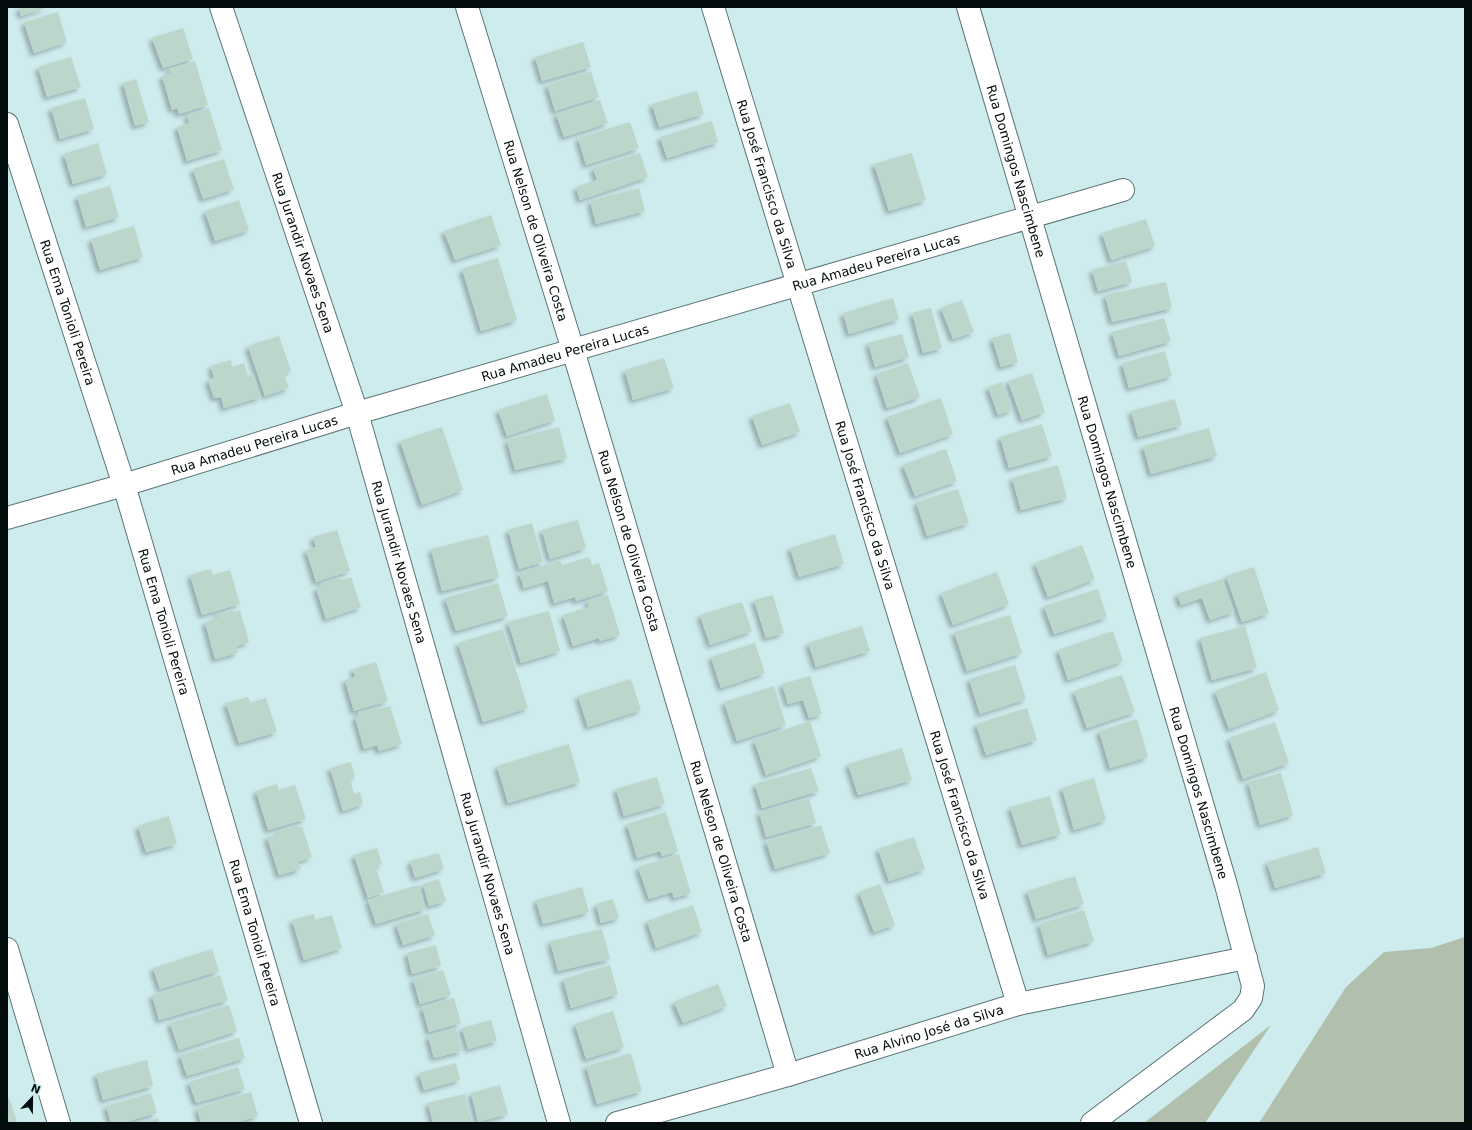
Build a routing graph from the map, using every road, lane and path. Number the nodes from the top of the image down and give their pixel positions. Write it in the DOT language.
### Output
graph roads {
  1 [pos="221,7"];
  2 [pos="467,7"];
  3 [pos="713,7"];
  4 [pos="968,7"];
  5 [pos="7,124"];
  6 [pos="1123,190"];
  7 [pos="1029,218"];
  8 [pos="798,284"];
  9 [pos="573,350"];
  10 [pos="357,413"];
  11 [pos="124,485"];
  12 [pos="7,518"];
  13 [pos="7,949"];
  14 [pos="1246,958"];
  15 [pos="1018,1004"];
  16 [pos="788,1075"];
  17 [pos="58,1123"];
  18 [pos="311,1123"];
  19 [pos="559,1123"];
  20 [pos="616,1123"];
  21 [pos="1092,1123"];
  1 -- 10 [label="street, Rua Jurandir Novaes Sena"];
  2 -- 9 [label="street, Rua Nelson de Oliveira Costa"];
  3 -- 8 [label="street, Rua José Francisco da Silva"];
  4 -- 7 [label="street, Rua Domingos Nascimbene"];
  5 -- 11 [label="street, Rua Ema Tonioli Pereira"];
  6 -- 7 [label="street, Rua Amadeu Pereira Lucas"];
  7 -- 8 [label="street, Rua Amadeu Pereira Lucas"];
  7 -- 14 [label="street, Rua Domingos Nascimbene"];
  8 -- 9 [label="street, Rua Amadeu Pereira Lucas"];
  8 -- 15 [label="street, Rua José Francisco da Silva"];
  9 -- 10 [label="street, Rua Amadeu Pereira Lucas"];
  9 -- 16 [label="street, Rua Nelson de Oliveira Costa"];
  10 -- 11 [label="street, Rua Amadeu Pereira Lucas"];
  10 -- 19 [label="street, Rua Jurandir Novaes Sena"];
  11 -- 12 [label="street, Rua Amadeu Pereira Lucas"];
  11 -- 18 [label="street, Rua Ema Tonioli Pereira"];
  13 -- 17 [label="street"];
  14 -- 15 [label="street, Rua Alvino José da Silva"];
  14 -- 21 [label="street, Rua Domingos Nascimbene"];
  15 -- 16 [label="street, Rua Alvino José da Silva"];
  16 -- 20 [label="street, Rua Alvino José da Silva"];
}
